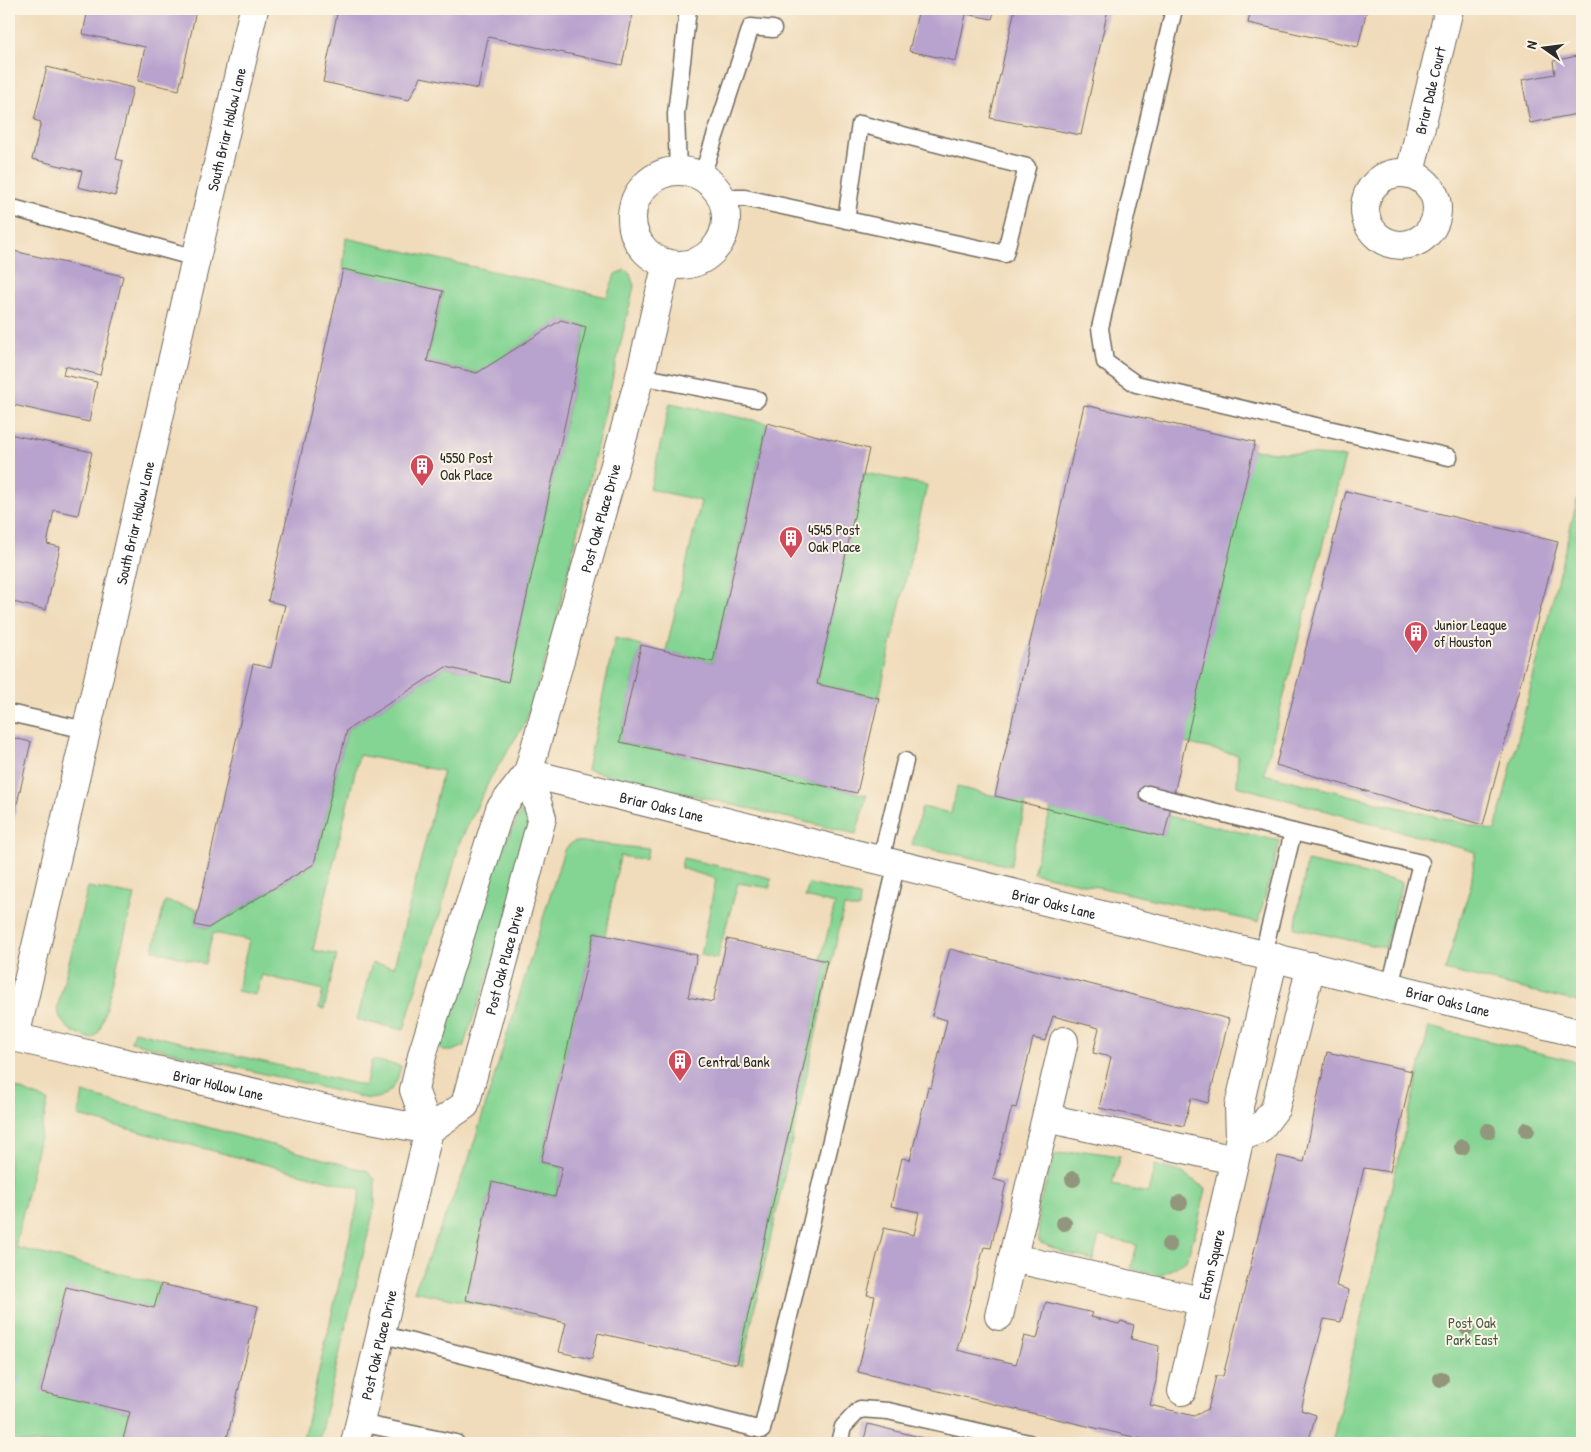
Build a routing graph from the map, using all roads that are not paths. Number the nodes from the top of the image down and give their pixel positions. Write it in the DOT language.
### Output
graph roads {
  1 [pos="254,9"];
  2 [pos="688,9"];
  3 [pos="1174,9"];
  4 [pos="1449,9"];
  5 [pos="773,29"];
  6 [pos="1410,173"];
  7 [pos="690,174"];
  8 [pos="722,198"];
  9 [pos="9,207"];
  10 [pos="846,220"];
  11 [pos="196,258"];
  12 [pos="666,263"];
  13 [pos="640,376"];
  14 [pos="757,399"];
  15 [pos="1448,456"];
  16 [pos="9,712"];
  17 [pos="86,730"];
  18 [pos="905,761"];
  19 [pos="528,773"];
  20 [pos="1148,794"];
  21 [pos="1293,832"];
  22 [pos="889,861"];
  23 [pos="1268,955"];
  24 [pos="1311,966"];
  25 [pos="1390,986"];
  26 [pos="1582,1034"];
  27 [pos="12,1036"];
  28 [pos="1064,1040"];
  29 [pos="1047,1118"];
  30 [pos="429,1130"];
  31 [pos="1237,1149"];
  32 [pos="1013,1258"];
  33 [pos="1201,1301"];
  34 [pos="999,1316"];
  35 [pos="380,1334"];
  36 [pos="1182,1391"];
  37 [pos="357,1433"];
  38 [pos="456,1443"];
  39 [pos="839,1443"];
  40 [pos="1030,1443"];
  1 -- 11 [label="street, South Briar Hollow Lane"];
  2 -- 7 [label="lane"];
  3 -- 15 [label="lane"];
  4 -- 6 [label="street, Briar Dale Court"];
  5 -- 7 [label="lane"];
  7 -- 8 [label="street"];
  7 -- 12 [label="street"];
  8 -- 10 [label="lane"];
  8 -- 12 [label="street"];
  9 -- 11 [label="lane"];
  10 -- 10 [label="lane"];
  11 -- 17 [label="street, South Briar Hollow Lane"];
  12 -- 13 [label="street, Post Oak Place Drive"];
  13 -- 14 [label="lane"];
  13 -- 19 [label="street, Post Oak Place Drive"];
  16 -- 17 [label="lane"];
  17 -- 27 [label="street, South Briar Hollow Lane"];
  18 -- 22 [label="lane"];
  19 -- 22 [label="street, Briar Oaks Lane"];
  19 -- 30 [label="street, Post Oak Place Drive"];
  19 -- 30 [label="street, Post Oak Place Drive"];
  20 -- 21 [label="lane"];
  21 -- 23 [label="lane"];
  21 -- 25 [label="lane"];
  22 -- 23 [label="street, Briar Oaks Lane"];
  22 -- 35 [label="lane"];
  23 -- 24 [label="street, Briar Oaks Lane"];
  23 -- 31 [label="street, Eaton Square"];
  24 -- 25 [label="street, Briar Oaks Lane"];
  24 -- 31 [label="street"];
  25 -- 26 [label="street, Briar Oaks Lane"];
  27 -- 30 [label="street, Briar Hollow Lane"];
  28 -- 29 [label="street"];
  29 -- 31 [label="street"];
  29 -- 32 [label="street"];
  30 -- 35 [label="street, Post Oak Place Drive"];
  31 -- 33 [label="street, Eaton Square"];
  32 -- 33 [label="street"];
  32 -- 34 [label="street"];
  33 -- 36 [label="street, Eaton Square"];
  35 -- 37 [label="street, Post Oak Place Drive"];
  37 -- 38 [label="lane"];
  39 -- 40 [label="lane"];
}
